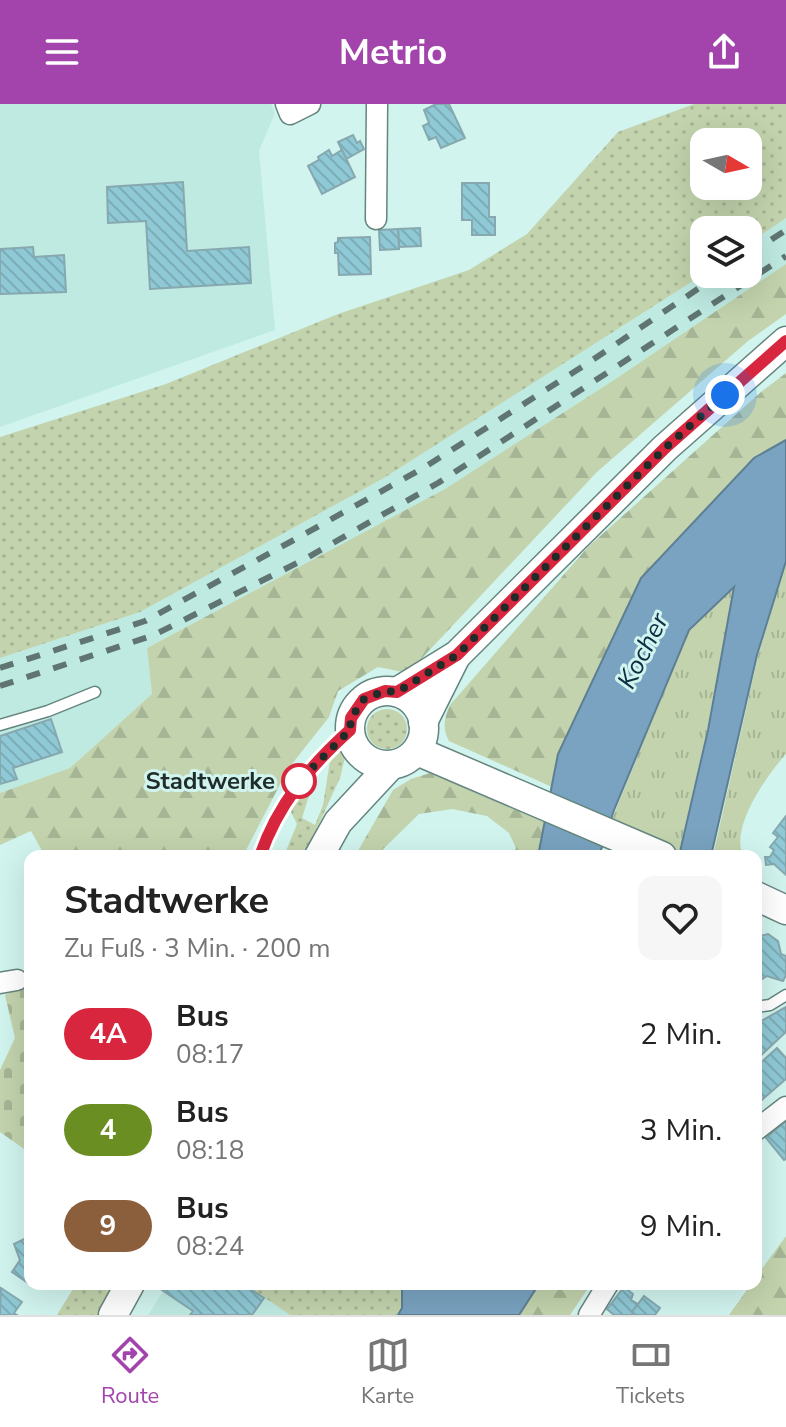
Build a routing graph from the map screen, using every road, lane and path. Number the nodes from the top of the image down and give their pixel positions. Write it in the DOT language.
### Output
graph roads {
  1 [pos="310,104"];
  2 [pos="377,104"];
  3 [pos="288,109"];
  4 [pos="376,219"];
  5 [pos="786,341"];
  6 [pos="457,655"];
  7 [pos="95,692"];
  8 [pos="397,692"];
  9 [pos="423,722"];
  10 [pos="0,725"];
  11 [pos="353,740"];
  12 [pos="417,751"];
  13 [pos="391,765"];
  14 [pos="338,822"];
  15 [pos="262,850"];
  16 [pos="322,850"];
  17 [pos="648,850"];
  18 [pos="762,899"];
  19 [pos="786,910"];
  20 [pos="786,995"];
  21 [pos="762,1006"];
  22 [pos="786,1107"];
  23 [pos="762,1125"];
  24 [pos="127,1290"];
  25 [pos="604,1290"];
  26 [pos="113,1315"];
  27 [pos="589,1315"];
  1 -- 3 [label="street"];
  2 -- 4 [label="street"];
  5 -- 6 [label="main road"];
  6 -- 8 [label="main road"];
  6 -- 9 [label="main road"];
  7 -- 10 [label="lane"];
  8 -- 9 [label="main road"];
  8 -- 11 [label="main road"];
  9 -- 12 [label="main road"];
  11 -- 13 [label="main road"];
  11 -- 14 [label="main road"];
  11 -- 15 [label="lane"];
  12 -- 13 [label="main road"];
  12 -- 17 [label="main road"];
  13 -- 14 [label="main road"];
  14 -- 16 [label="main road"];
  18 -- 19 [label="main road"];
  20 -- 21 [label="lane"];
  22 -- 23 [label="street"];
  24 -- 26 [label="main road"];
  25 -- 27 [label="street"];
}
